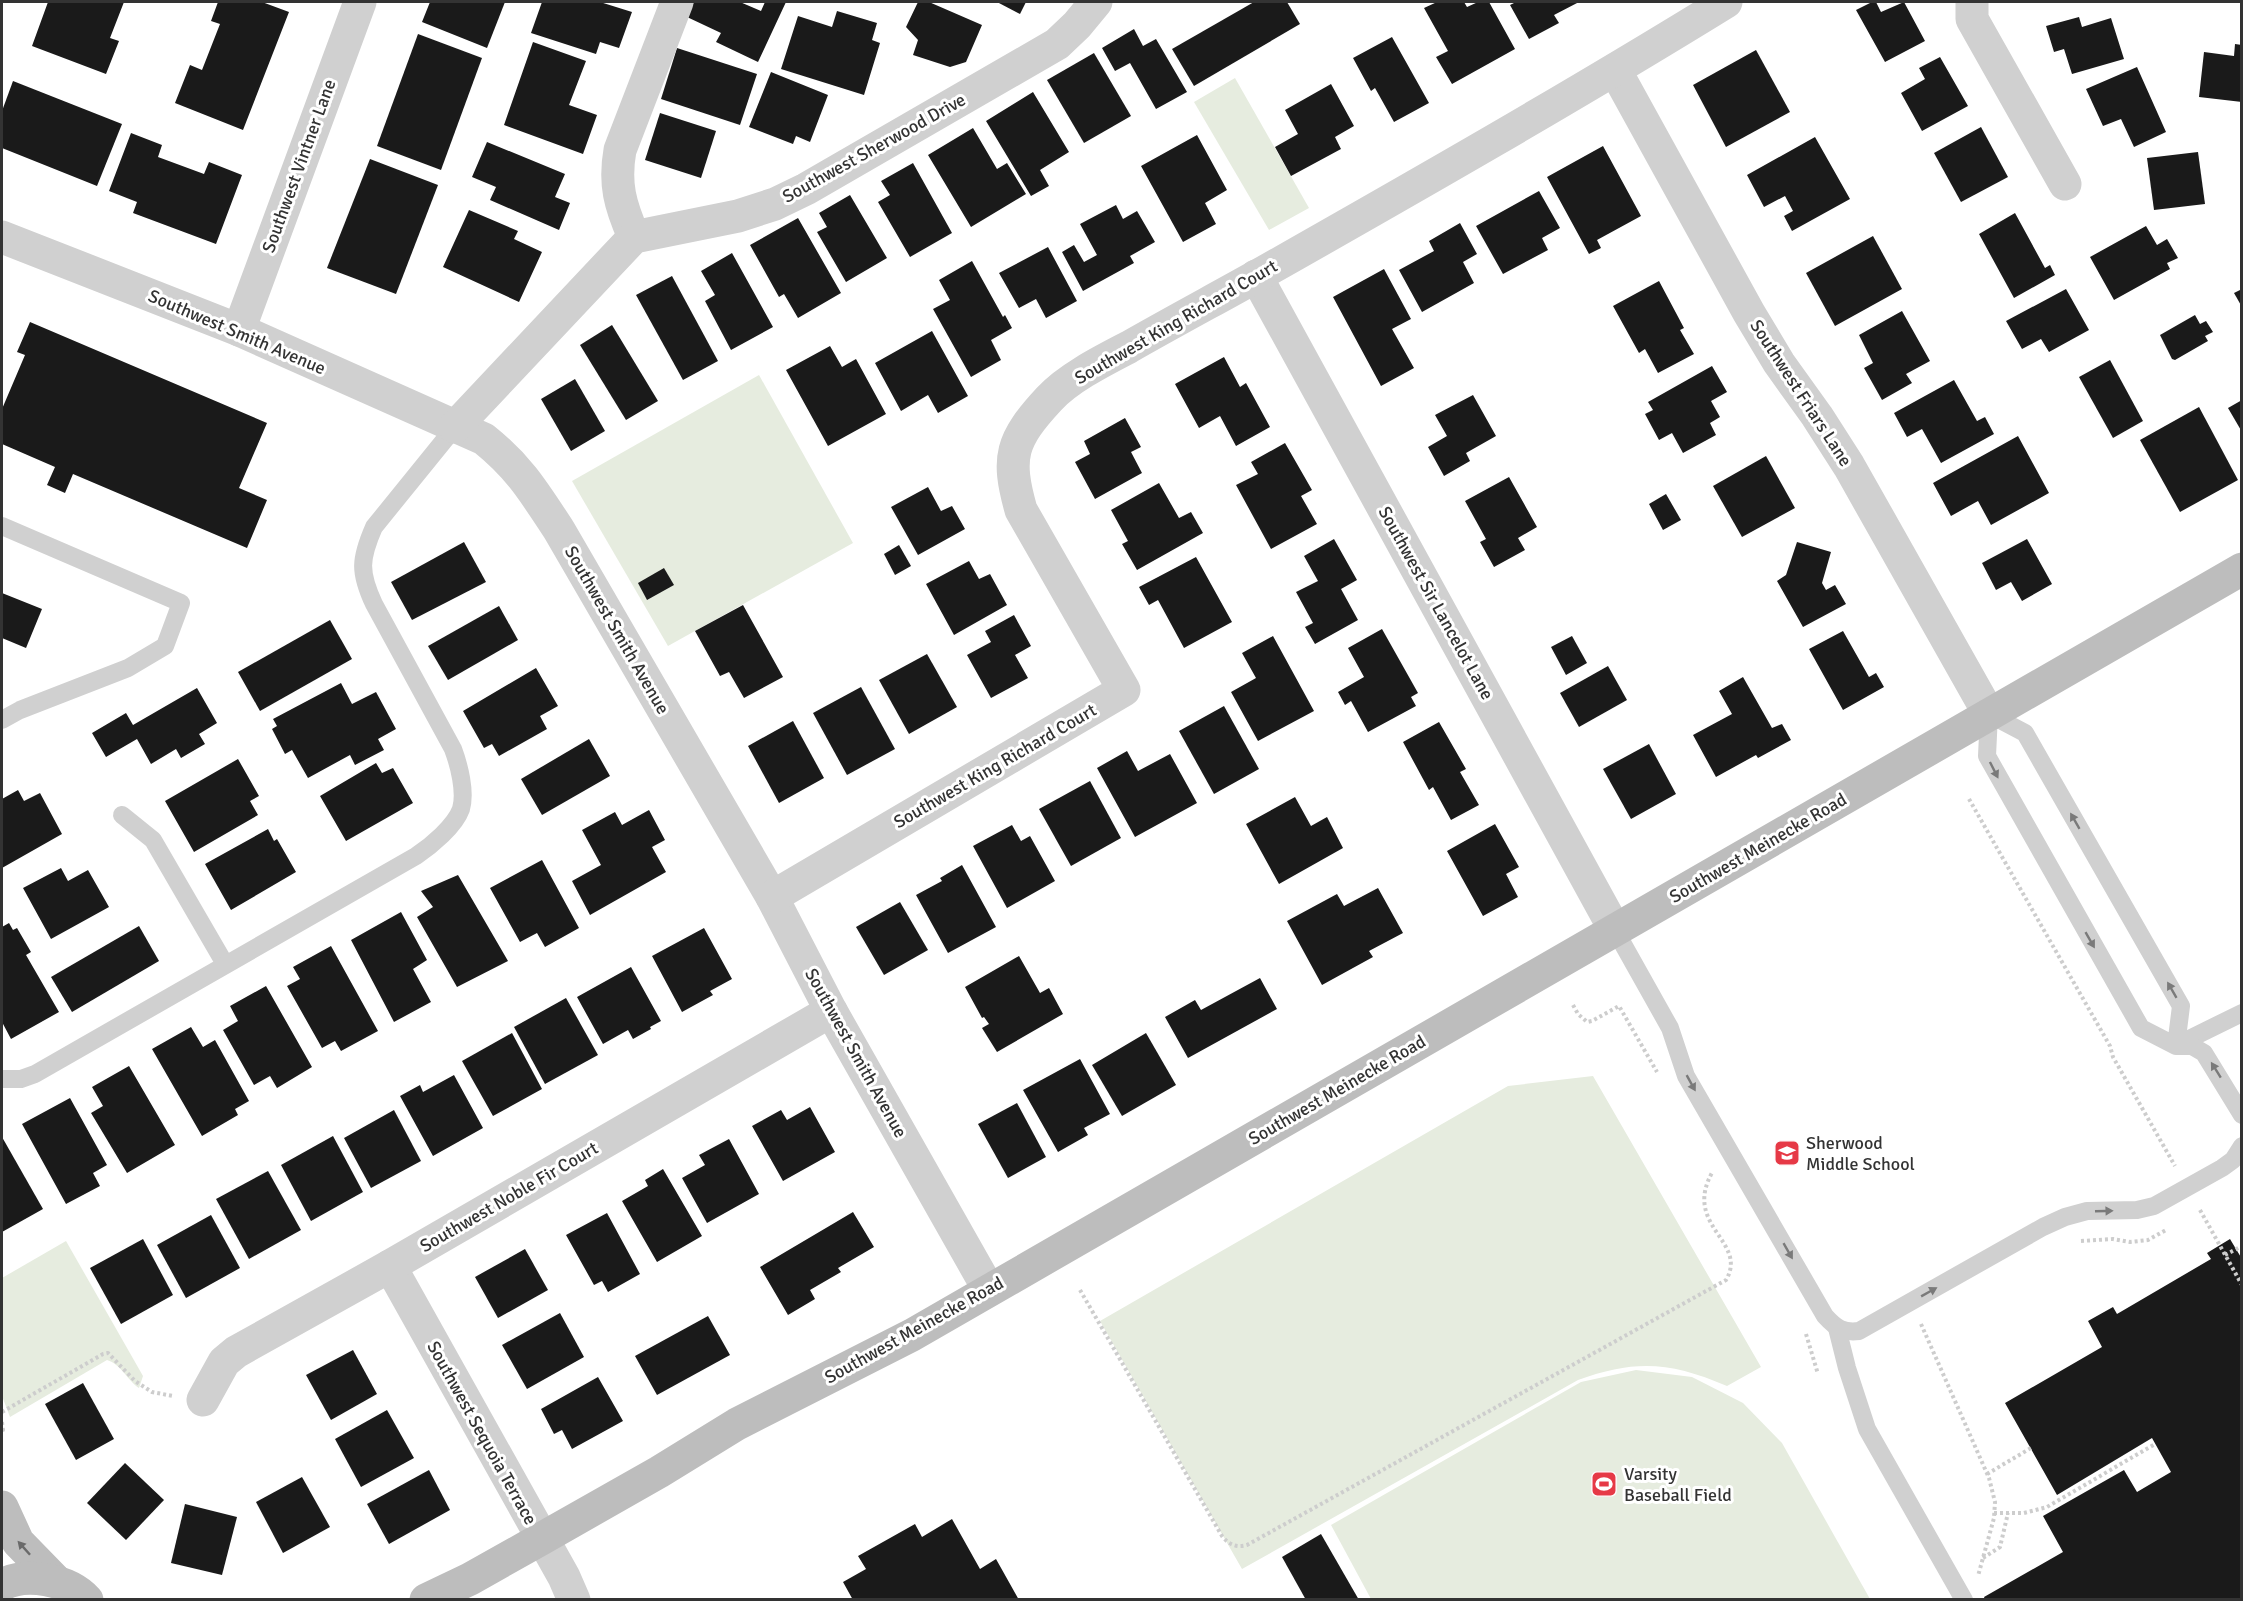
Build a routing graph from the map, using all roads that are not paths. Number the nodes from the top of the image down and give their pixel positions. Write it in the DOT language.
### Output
graph roads {
  1 [pos="360,2"];
  2 [pos="676,2"];
  3 [pos="1096,2"];
  4 [pos="1726,2"];
  5 [pos="1972,2"];
  6 [pos="1615,70"];
  7 [pos="2065,184"];
  8 [pos="2,237"];
  9 [pos="634,237"];
  10 [pos="1256,276"];
  11 [pos="239,330"];
  12 [pos="455,426"];
  13 [pos="2,526"];
  14 [pos="2241,569"];
  15 [pos="1989,714"];
  16 [pos="2,720"];
  17 [pos="122,815"];
  18 [pos="772,897"];
  19 [pos="1615,930"];
  20 [pos="225,964"];
  21 [pos="831,1011"];
  22 [pos="2241,1013"];
  23 [pos="2176,1046"];
  24 [pos="2,1079"];
  25 [pos="2241,1115"];
  26 [pos="2241,1146"];
  27 [pos="390,1266"];
  28 [pos="989,1290"];
  29 [pos="1837,1328"];
  30 [pos="203,1400"];
  31 [pos="2,1507"];
  32 [pos="541,1539"];
  33 [pos="57,1582"];
  34 [pos="2,1585"];
  35 [pos="87,1599"];
  36 [pos="426,1599"];
  37 [pos="574,1599"];
  38 [pos="1964,1599"];
  1 -- 11 [label="street, Southwest Vintner Lane"];
  2 -- 9 [label="street"];
  3 -- 9 [label="street, Southwest Sherwood Drive"];
  4 -- 6 [label="street, Southwest King Richard Court"];
  5 -- 7 [label="street"];
  6 -- 10 [label="street, Southwest King Richard Court"];
  6 -- 15 [label="street, Southwest Friars Lane"];
  8 -- 11 [label="street, Southwest Smith Avenue"];
  9 -- 12 [label="street"];
  10 -- 18 [label="street, Southwest King Richard Court"];
  10 -- 19 [label="street, Southwest Sir Lancelot Lane"];
  11 -- 12 [label="street, Southwest Smith Avenue"];
  12 -- 18 [label="street, Southwest Smith Avenue"];
  12 -- 20 [label="lane"];
  13 -- 16 [label="lane"];
  14 -- 15 [label="main road, Southwest Meinecke Road"];
  15 -- 19 [label="main road, Southwest Meinecke Road"];
  15 -- 23 [label="lane, one-way"];
  23 -- 15 [label="lane, one-way"];
  17 -- 20 [label="lane"];
  18 -- 21 [label="street, Southwest Smith Avenue"];
  19 -- 28 [label="main road, Southwest Meinecke Road"];
  19 -- 29 [label="lane, one-way"];
  20 -- 24 [label="lane"];
  21 -- 27 [label="street, Southwest Noble Fir Court"];
  21 -- 28 [label="street, Southwest Smith Avenue"];
  22 -- 23 [label="lane"];
  25 -- 23 [label="lane, one-way"];
  29 -- 26 [label="lane, one-way"];
  27 -- 30 [label="street, Southwest Noble Fir Court"];
  27 -- 32 [label="street, Southwest Sequoia Terrace"];
  28 -- 32 [label="main road, Southwest Meinecke Road"];
  29 -- 38 [label="lane"];
  33 -- 31 [label="main road, one-way"];
  32 -- 36 [label="main road, Southwest Meinecke Road"];
  32 -- 37 [label="street, Southwest Sequoia Terrace"];
  33 -- 34 [label="main road"];
  33 -- 35 [label="main road"];
}
